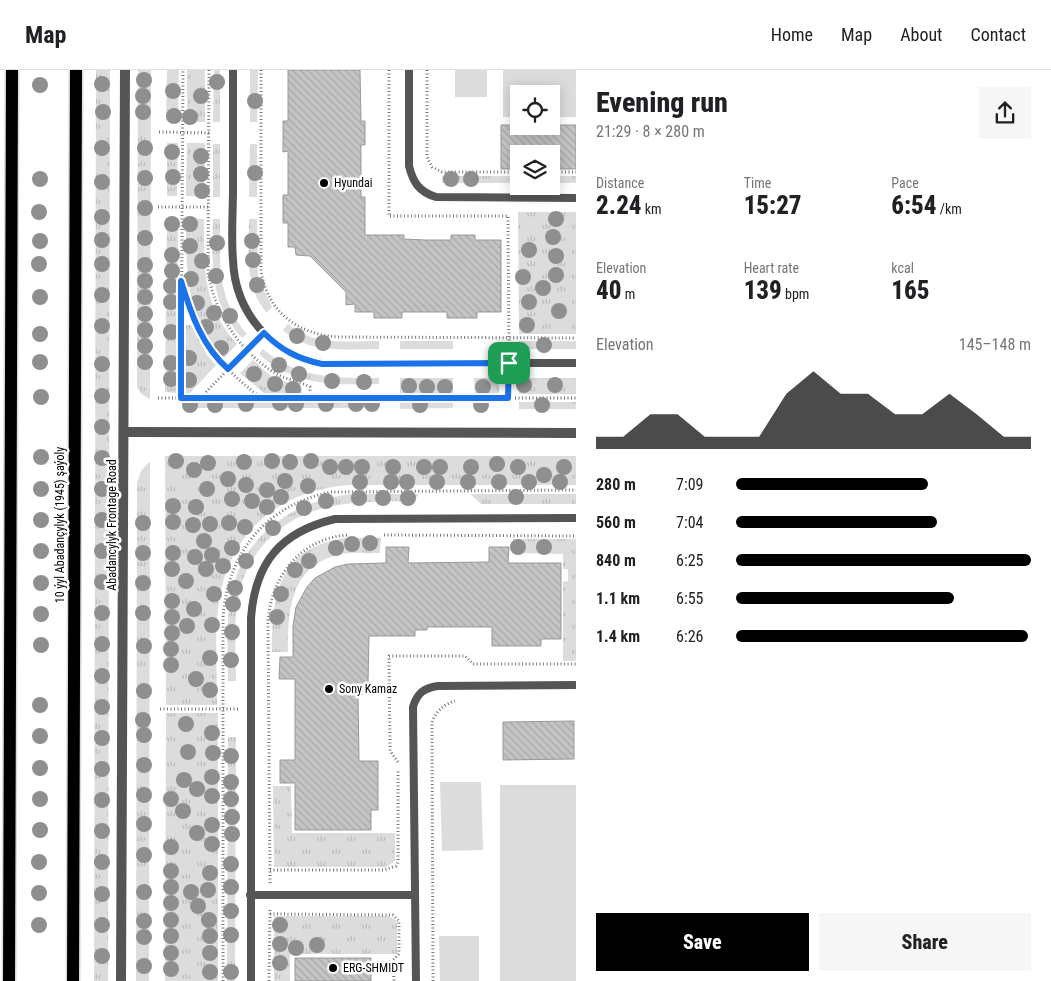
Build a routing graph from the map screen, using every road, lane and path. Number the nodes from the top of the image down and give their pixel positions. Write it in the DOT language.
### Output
graph roads {
  1 [pos="12,70"];
  2 [pos="76,70"];
  3 [pos="125,70"];
  4 [pos="182,70"];
  5 [pos="233,70"];
  6 [pos="261,70"];
  7 [pos="389,70"];
  8 [pos="409,70"];
  9 [pos="427,70"];
  10 [pos="158,132"];
  11 [pos="182,132"];
  12 [pos="209,133"];
  13 [pos="510,172"];
  14 [pos="560,172"];
  15 [pos="576,172"];
  16 [pos="576,198"];
  17 [pos="158,207"];
  18 [pos="182,207"];
  19 [pos="208,208"];
  20 [pos="181,281"];
  21 [pos="264,333"];
  22 [pos="509,338"];
  23 [pos="576,338"];
  24 [pos="509,363"];
  25 [pos="576,363"];
  26 [pos="228,369"];
  27 [pos="158,398"];
  28 [pos="181,398"];
  29 [pos="200,398"];
  30 [pos="260,398"];
  31 [pos="508,398"];
  32 [pos="576,398"];
  33 [pos="125,432"];
  34 [pos="576,433"];
  35 [pos="576,490"];
  36 [pos="576,518"];
  37 [pos="351,535"];
  38 [pos="380,535"];
  39 [pos="576,536"];
  40 [pos="576,685"];
  41 [pos="456,700"];
  42 [pos="160,709"];
  43 [pos="223,709"];
  44 [pos="235,709"];
  45 [pos="270,872"];
  46 [pos="250,895"];
  47 [pos="415,895"];
  48 [pos="9,981"];
  49 [pos="73,981"];
  50 [pos="121,981"];
  51 [pos="222,981"];
  52 [pos="251,981"];
  53 [pos="269,981"];
  54 [pos="394,981"];
  55 [pos="416,981"];
  56 [pos="433,981"];
  1 -- 48 [label="main road"];
  2 -- 49 [label="main road, 10 ýyl Abadançylyk (1945) şaýoly"];
  3 -- 33 [label="street, Abadancylyk Frontage Road"];
  4 -- 11 [label="path"];
  5 -- 21 [label="lane"];
  6 -- 22 [label="path"];
  7 -- 22 [label="path"];
  8 -- 16 [label="lane"];
  9 -- 13 [label="path"];
  10 -- 11 [label="path"];
  11 -- 12 [label="path"];
  11 -- 18 [label="path"];
  14 -- 15 [label="path"];
  17 -- 18 [label="path"];
  18 -- 19 [label="path"];
  18 -- 20 [label="path"];
  20 -- 26 [label="path"];
  20 -- 28 [label="path"];
  21 -- 24 [label="lane"];
  21 -- 26 [label="path"];
  22 -- 23 [label="path"];
  22 -- 24 [label="path"];
  24 -- 25 [label="lane"];
  24 -- 31 [label="path"];
  26 -- 29 [label="path"];
  26 -- 30 [label="path"];
  27 -- 28 [label="path"];
  28 -- 29 [label="path"];
  29 -- 30 [label="path"];
  30 -- 31 [label="path"];
  31 -- 32 [label="path"];
  33 -- 34 [label="street"];
  33 -- 50 [label="street, Abadancylyk Frontage Road"];
  35 -- 43 [label="path"];
  36 -- 46 [label="lane"];
  37 -- 45 [label="path"];
  38 -- 39 [label="path"];
  40 -- 47 [label="lane"];
  41 -- 56 [label="path"];
  42 -- 43 [label="path"];
  43 -- 44 [label="path"];
  43 -- 51 [label="path"];
  46 -- 47 [label="lane"];
  46 -- 52 [label="lane"];
  47 -- 55 [label="lane"];
  53 -- 54 [label="path"];
}
